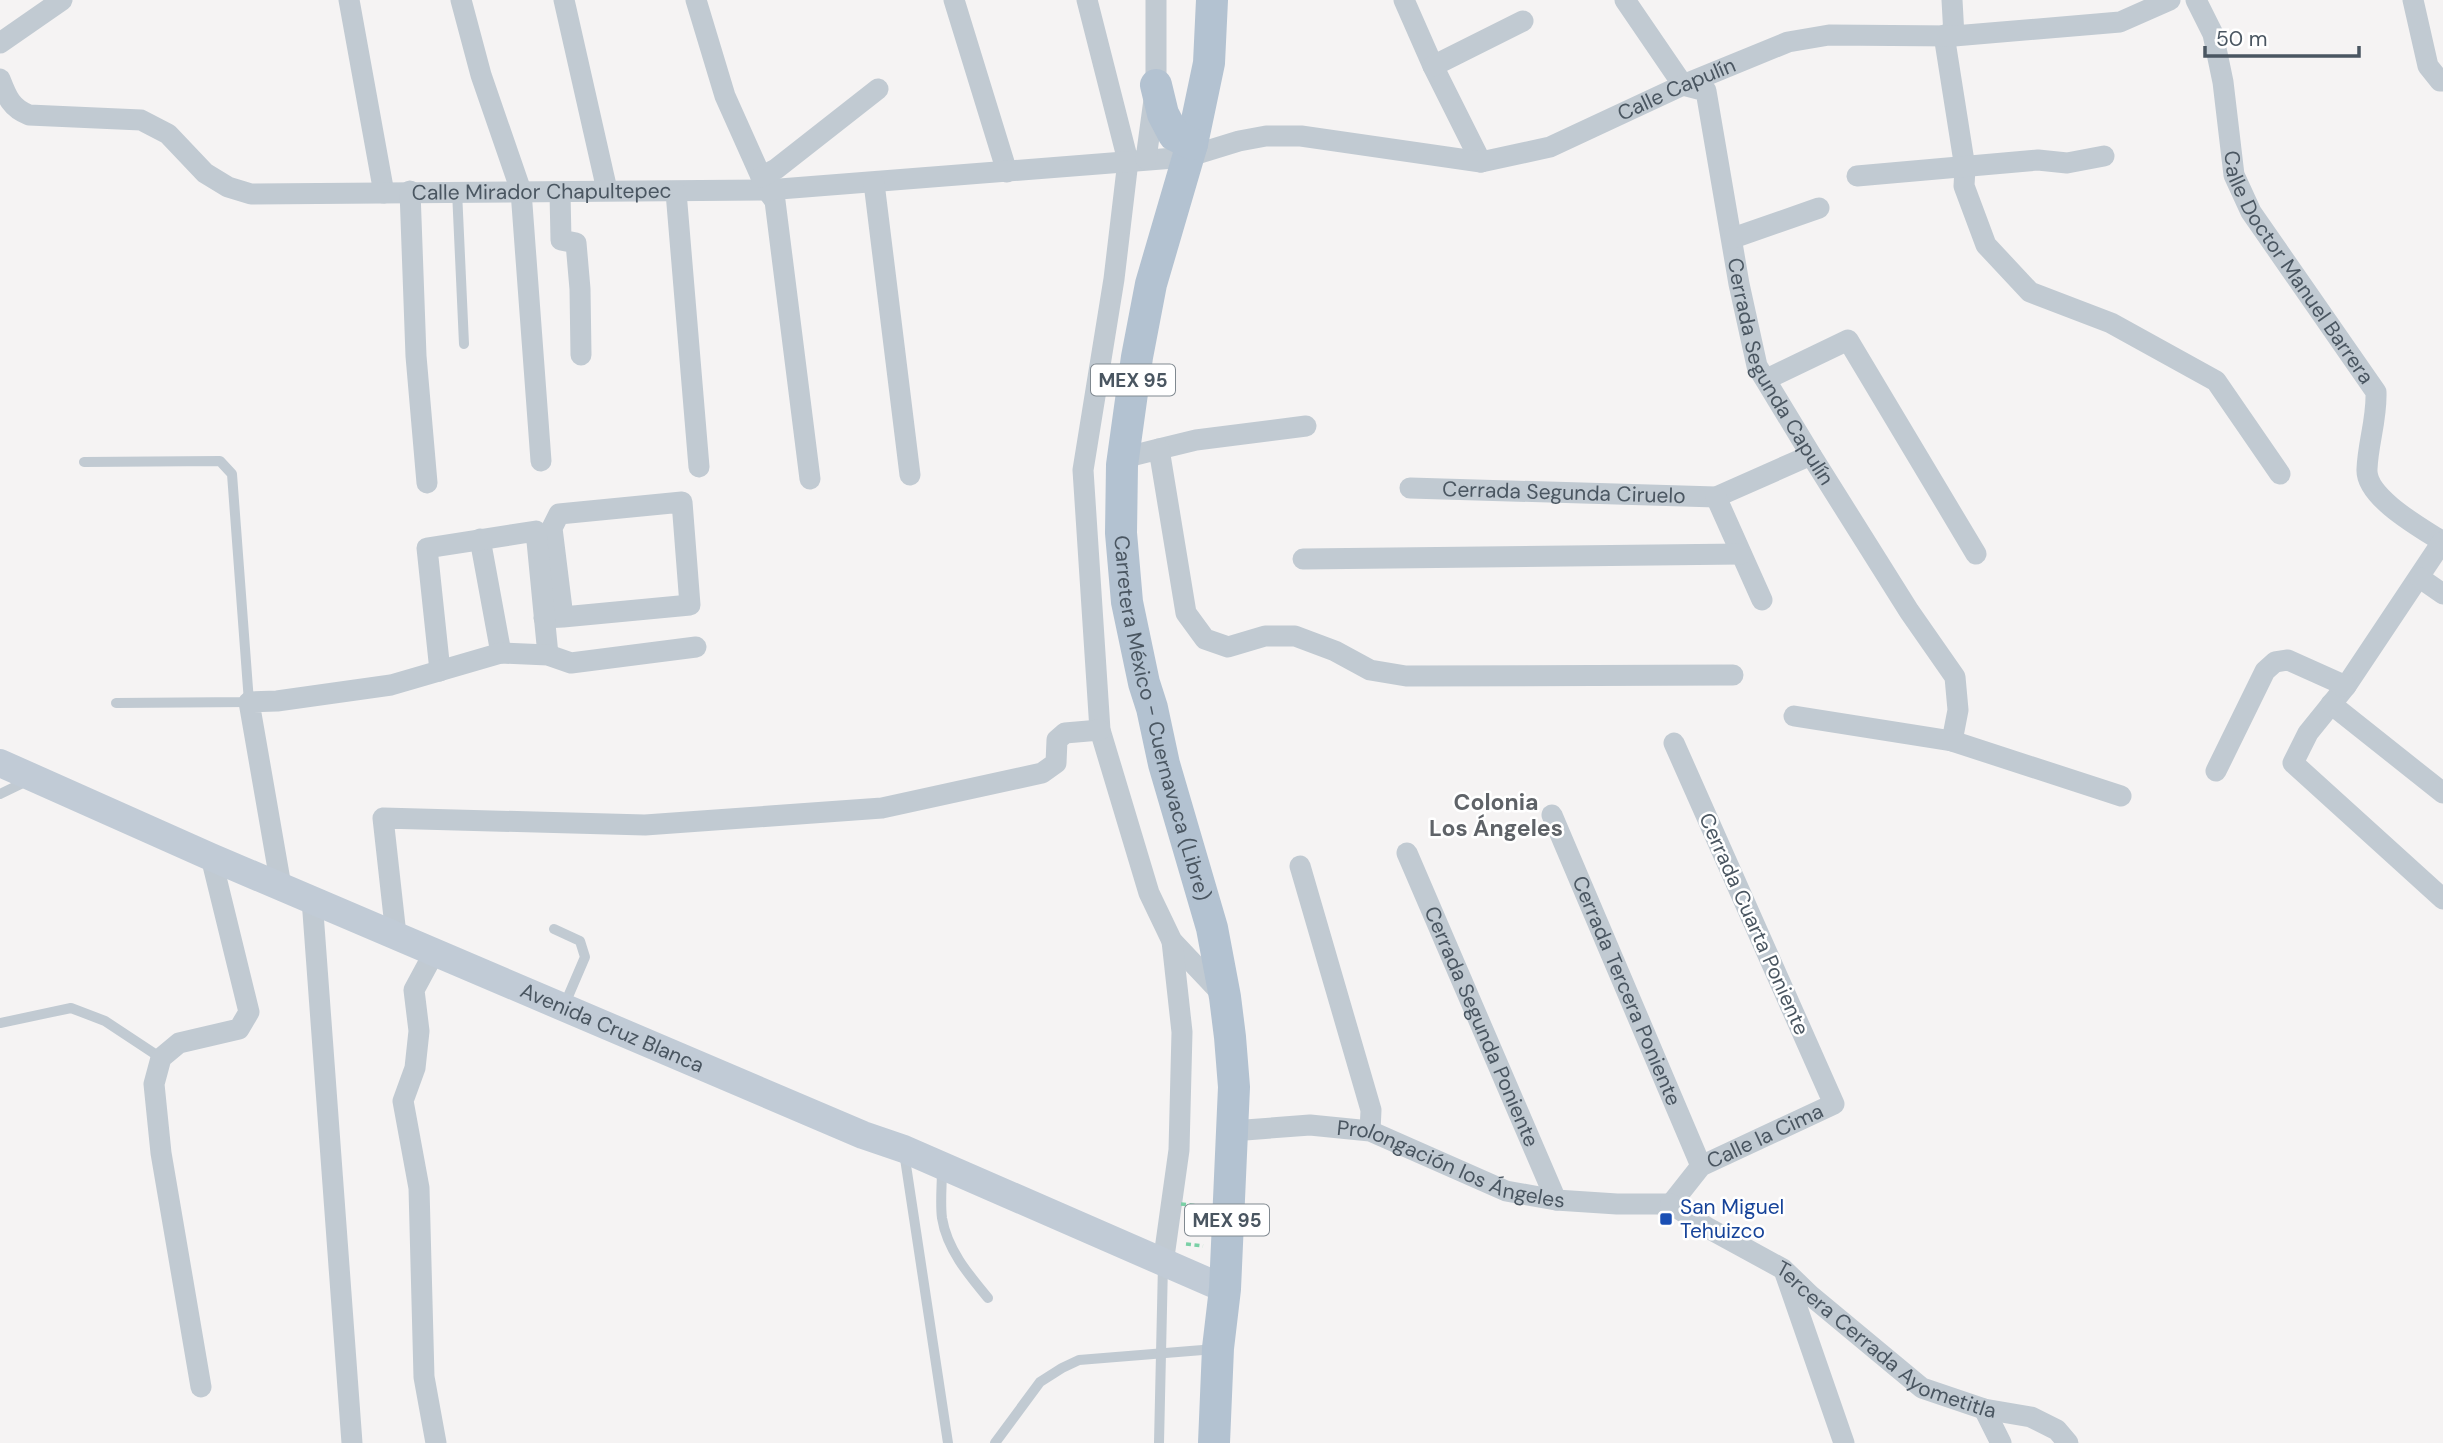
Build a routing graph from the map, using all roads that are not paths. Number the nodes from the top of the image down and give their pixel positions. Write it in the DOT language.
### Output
graph roads {
  1 [pos="62,0"];
  2 [pos="349,0"];
  3 [pos="461,0"];
  4 [pos="564,0"];
  5 [pos="696,0"];
  6 [pos="954,0"];
  7 [pos="1087,0"];
  8 [pos="1156,0"];
  9 [pos="1212,0"];
  10 [pos="1404,0"];
  11 [pos="1625,0"];
  12 [pos="1952,0"];
  13 [pos="2170,0"];
  14 [pos="2196,0"];
  15 [pos="2413,0"];
  16 [pos="1523,21"];
  17 [pos="1949,35"];
  18 [pos="0,43"];
  19 [pos="1433,66"];
  20 [pos="0,79"];
  21 [pos="2443,81"];
  22 [pos="1156,85"];
  23 [pos="1683,85"];
  24 [pos="878,89"];
  25 [pos="1189,150"];
  26 [pos="2104,156"];
  27 [pos="1137,160"];
  28 [pos="1481,162"];
  29 [pos="1965,168"];
  30 [pos="1007,172"];
  31 [pos="1857,176"];
  32 [pos="764,183"];
  33 [pos="874,183"];
  34 [pos="607,190"];
  35 [pos="410,191"];
  36 [pos="457,191"];
  37 [pos="521,191"];
  38 [pos="676,191"];
  39 [pos="384,192"];
  40 [pos="560,193"];
  41 [pos="1819,208"];
  42 [pos="1733,238"];
  43 [pos="464,344"];
  44 [pos="581,355"];
  45 [pos="1767,379"];
  46 [pos="1306,426"];
  47 [pos="1159,449"];
  48 [pos="1811,455"];
  49 [pos="541,461"];
  50 [pos="84,462"];
  51 [pos="1122,465"];
  52 [pos="699,467"];
  53 [pos="2280,474"];
  54 [pos="910,475"];
  55 [pos="810,479"];
  56 [pos="427,483"];
  57 [pos="1410,488"];
  58 [pos="1716,497"];
  59 [pos="480,540"];
  60 [pos="2443,542"];
  61 [pos="1741,554"];
  62 [pos="1976,554"];
  63 [pos="1303,559"];
  64 [pos="2420,578"];
  65 [pos="2443,594"];
  66 [pos="1762,600"];
  67 [pos="553,617"];
  68 [pos="696,647"];
  69 [pos="501,653"];
  70 [pos="548,655"];
  71 [pos="440,671"];
  72 [pos="1733,675"];
  73 [pos="2346,686"];
  74 [pos="248,702"];
  75 [pos="116,703"];
  76 [pos="2332,704"];
  77 [pos="1794,716"];
  78 [pos="1100,730"];
  79 [pos="1952,741"];
  80 [pos="1674,743"];
  81 [pos="0,763"];
  82 [pos="2216,771"];
  83 [pos="35,778"];
  84 [pos="2443,793"];
  85 [pos="0,794"];
  86 [pos="2121,796"];
  87 [pos="1552,815"];
  88 [pos="1407,853"];
  89 [pos="211,857"];
  90 [pos="1300,866"];
  91 [pos="281,887"];
  92 [pos="312,899"];
  93 [pos="2443,899"];
  94 [pos="554,929"];
  95 [pos="396,935"];
  96 [pos="1172,942"];
  97 [pos="435,951"];
  98 [pos="1225,997"];
  99 [pos="563,1007"];
  100 [pos="0,1023"];
  101 [pos="162,1058"];
  102 [pos="1834,1104"];
  103 [pos="1232,1131"];
  104 [pos="1370,1131"];
  105 [pos="904,1149"];
  106 [pos="942,1166"];
  107 [pos="1701,1166"];
  108 [pos="1556,1200"];
  109 [pos="1671,1204"];
  110 [pos="1163,1264"];
  111 [pos="1783,1269"];
  112 [pos="1224,1289"];
  113 [pos="988,1298"];
  114 [pos="1218,1348"];
  115 [pos="1162,1352"];
  116 [pos="201,1387"];
  117 [pos="1984,1409"];
  118 [pos="352,1443"];
  119 [pos="436,1443"];
  120 [pos="948,1443"];
  121 [pos="995,1443"];
  122 [pos="1159,1443"];
  123 [pos="1214,1443"];
  124 [pos="1844,1443"];
  125 [pos="2001,1443"];
  126 [pos="2068,1443"];
  1 -- 18 [label="street"];
  2 -- 39 [label="street"];
  3 -- 37 [label="street"];
  4 -- 34 [label="street"];
  5 -- 32 [label="street"];
  6 -- 30 [label="street"];
  7 -- 27 [label="street"];
  8 -- 22 [label="street"];
  9 -- 25 [label="main road, Carretera México - Cuernavaca (Libre) / MEX 95"];
  10 -- 19 [label="street"];
  11 -- 23 [label="street, Cerrada Segunda Capulín"];
  12 -- 17 [label="street"];
  13 -- 17 [label="street, Calle Capulín"];
  14 -- 60 [label="street, Calle Doctor Manuel Barrera"];
  15 -- 21 [label="street"];
  16 -- 19 [label="street"];
  17 -- 23 [label="street, Calle Capulín"];
  17 -- 29 [label="street"];
  19 -- 28 [label="street"];
  20 -- 39 [label="street, Calle Mirador Chapultepec"];
  22 -- 25 [label="main road"];
  22 -- 27 [label="street"];
  23 -- 28 [label="street, Calle Capulín"];
  23 -- 42 [label="street, Cerrada Segunda Capulín"];
  24 -- 32 [label="street"];
  25 -- 27 [label="street, Calle Capulín"];
  25 -- 28 [label="street, Calle Capulín"];
  25 -- 51 [label="main road, Carretera México - Cuernavaca (Libre) / MEX 95"];
  26 -- 29 [label="street"];
  27 -- 30 [label="street, Calle Mirador Chapultepec"];
  27 -- 78 [label="street"];
  29 -- 31 [label="street"];
  29 -- 53 [label="street"];
  30 -- 33 [label="street, Calle Mirador Chapultepec"];
  32 -- 33 [label="street, Calle Mirador Chapultepec"];
  32 -- 38 [label="street, Calle Mirador Chapultepec"];
  32 -- 55 [label="street"];
  33 -- 54 [label="street"];
  34 -- 38 [label="street, Calle Mirador Chapultepec"];
  34 -- 40 [label="street, Calle Mirador Chapultepec"];
  35 -- 36 [label="street, Calle Mirador Chapultepec"];
  35 -- 39 [label="street, Calle Mirador Chapultepec"];
  35 -- 56 [label="street"];
  36 -- 37 [label="street, Calle Mirador Chapultepec"];
  36 -- 43 [label="lane"];
  37 -- 40 [label="street, Calle Mirador Chapultepec"];
  37 -- 49 [label="street"];
  38 -- 52 [label="street"];
  40 -- 44 [label="street"];
  41 -- 42 [label="street"];
  42 -- 45 [label="street, Cerrada Segunda Capulín"];
  45 -- 48 [label="street, Cerrada Segunda Capulín"];
  45 -- 62 [label="street"];
  46 -- 47 [label="street"];
  47 -- 51 [label="street"];
  47 -- 72 [label="street"];
  48 -- 58 [label="street"];
  48 -- 79 [label="street, Cerrada Segunda Capulín"];
  50 -- 74 [label="lane"];
  51 -- 98 [label="main road, Carretera México - Cuernavaca (Libre) / MEX 95"];
  57 -- 58 [label="street, Cerrada Segunda Ciruelo"];
  58 -- 61 [label="street"];
  59 -- 67 [label="street"];
  59 -- 69 [label="street"];
  59 -- 71 [label="street"];
  60 -- 64 [label="street"];
  61 -- 63 [label="street"];
  61 -- 66 [label="street"];
  64 -- 65 [label="street"];
  64 -- 73 [label="street"];
  67 -- 67 [label="street"];
  67 -- 70 [label="street"];
  68 -- 70 [label="street"];
  69 -- 70 [label="street"];
  69 -- 71 [label="street"];
  71 -- 74 [label="street"];
  73 -- 76 [label="street"];
  73 -- 82 [label="street"];
  74 -- 75 [label="lane"];
  74 -- 91 [label="street"];
  76 -- 84 [label="street"];
  76 -- 93 [label="street"];
  77 -- 79 [label="street"];
  78 -- 95 [label="street"];
  78 -- 96 [label="street"];
  79 -- 86 [label="street"];
  80 -- 102 [label="street, Cerrada Cuarta Poniente"];
  81 -- 83 [label="main road, Avenida Cruz Blanca"];
  83 -- 85 [label="lane"];
  83 -- 89 [label="main road, Avenida Cruz Blanca"];
  87 -- 107 [label="street, Cerrada Tercera Poniente"];
  88 -- 108 [label="street, Cerrada Segunda Poniente"];
  89 -- 91 [label="main road, Avenida Cruz Blanca"];
  89 -- 101 [label="street"];
  90 -- 104 [label="street"];
  91 -- 92 [label="main road, Avenida Cruz Blanca"];
  92 -- 95 [label="main road, Avenida Cruz Blanca"];
  92 -- 118 [label="street"];
  94 -- 99 [label="lane"];
  95 -- 97 [label="main road, Avenida Cruz Blanca"];
  96 -- 98 [label="street"];
  96 -- 110 [label="street"];
  97 -- 99 [label="main road, Avenida Cruz Blanca"];
  97 -- 119 [label="street"];
  98 -- 103 [label="main road, Carretera México - Cuernavaca (Libre) / MEX 95"];
  99 -- 105 [label="main road, Avenida Cruz Blanca"];
  100 -- 101 [label="lane"];
  101 -- 116 [label="street"];
  102 -- 107 [label="street, Calle la Cima"];
  103 -- 104 [label="street, Prolongación los Ángeles"];
  103 -- 112 [label="main road, Carretera México - Cuernavaca (Libre) / MEX 95"];
  104 -- 108 [label="street, Prolongación los Ángeles"];
  105 -- 106 [label="main road, Avenida Cruz Blanca"];
  105 -- 120 [label="lane"];
  106 -- 110 [label="main road, Avenida Cruz Blanca"];
  106 -- 113 [label="lane"];
  107 -- 109 [label="street, Calle la Cima"];
  108 -- 109 [label="street, Prolongación los Ángeles"];
  109 -- 111 [label="street, Tercera Cerrada Ayometitla"];
  110 -- 112 [label="main road, Avenida Cruz Blanca"];
  110 -- 115 [label="lane"];
  111 -- 117 [label="street, Tercera Cerrada Ayometitla"];
  111 -- 124 [label="street"];
  112 -- 114 [label="main road, Carretera México - Cuernavaca (Libre) / MEX 95"];
  114 -- 115 [label="lane"];
  114 -- 123 [label="main road, Carretera México - Cuernavaca (Libre) / MEX 95"];
  115 -- 121 [label="lane"];
  115 -- 122 [label="lane"];
  117 -- 125 [label="street"];
  117 -- 126 [label="street, Tercera Cerrada Ayometitla"];
}
